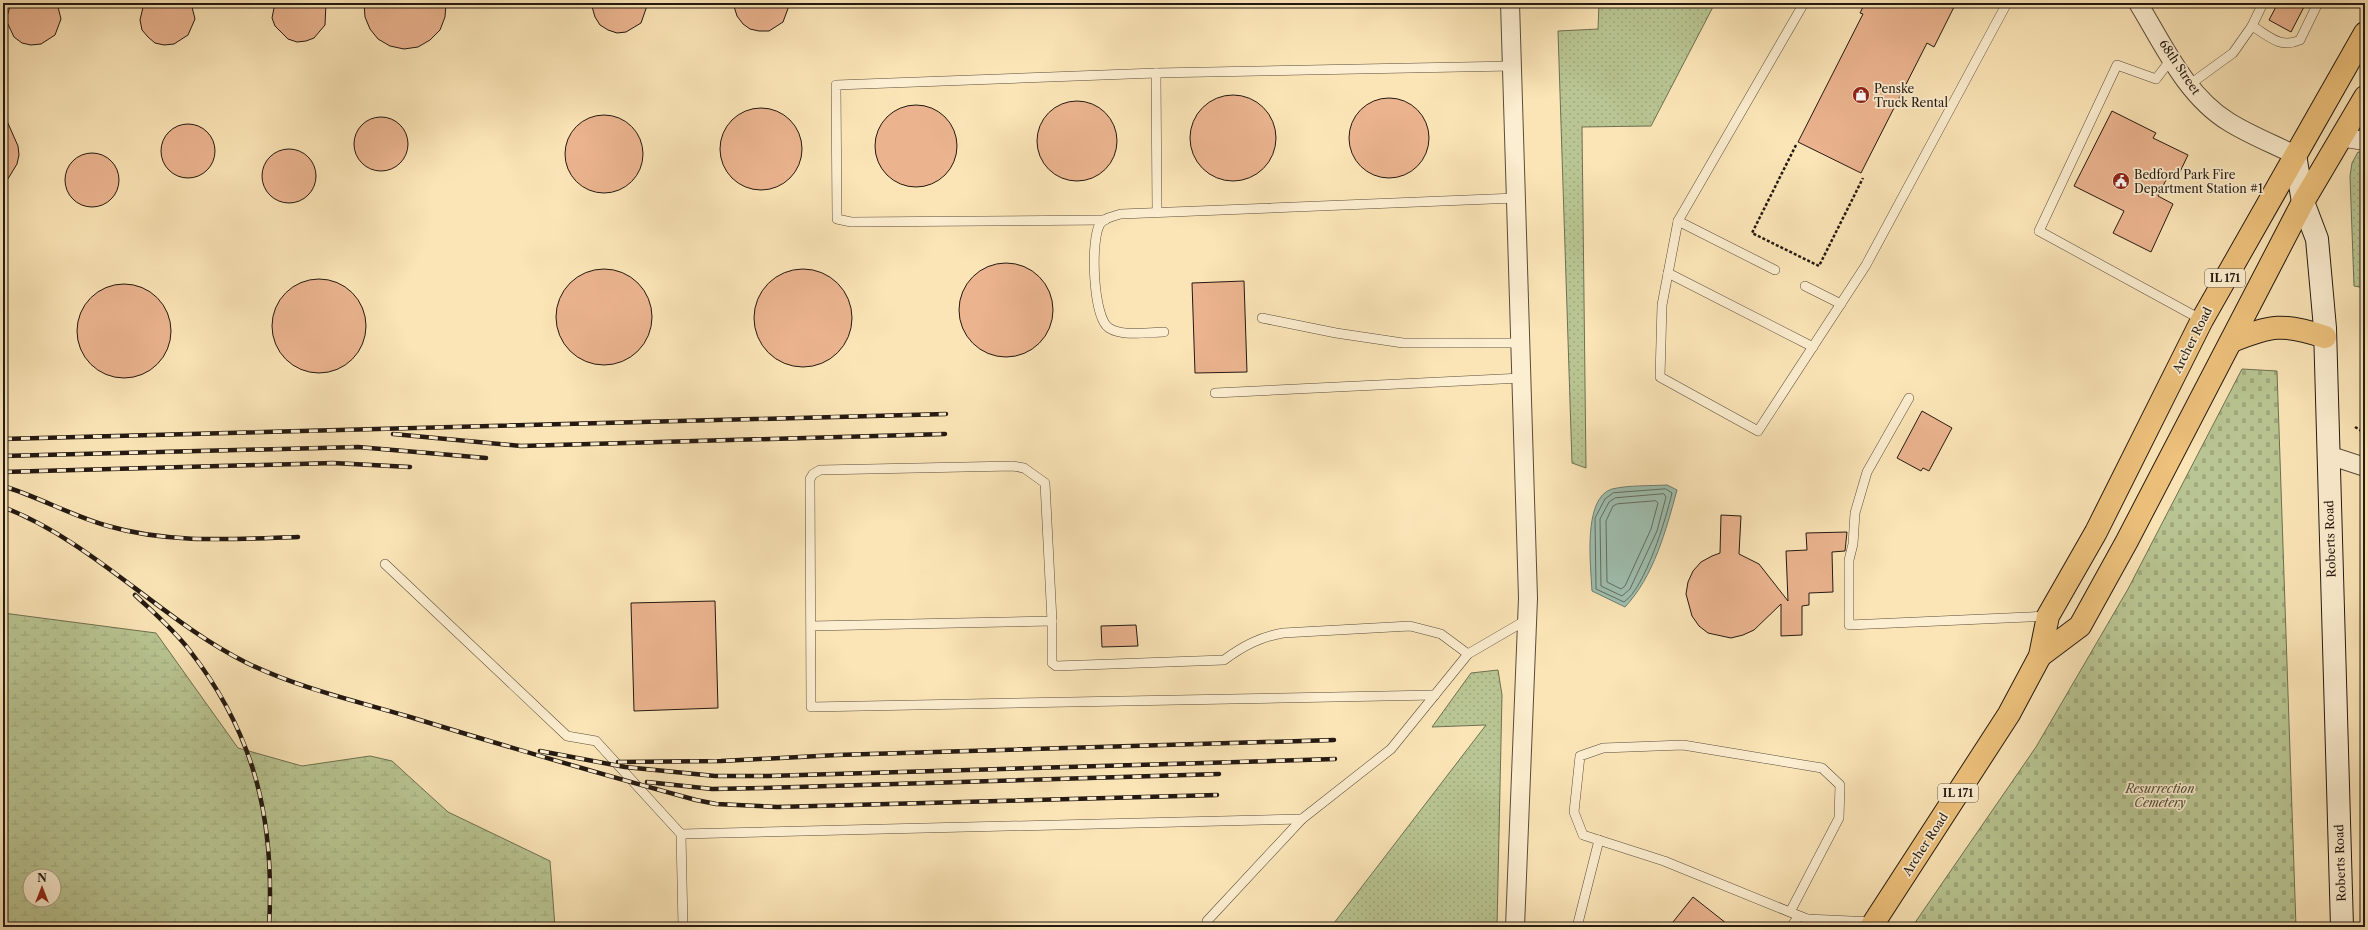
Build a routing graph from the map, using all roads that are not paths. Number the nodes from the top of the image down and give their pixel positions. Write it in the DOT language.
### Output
graph roads {
  1 [pos="1510,3"];
  2 [pos="1804,3"];
  3 [pos="2007,3"];
  4 [pos="2138,3"];
  5 [pos="2263,3"];
  6 [pos="2318,3"];
  7 [pos="2252,26"];
  8 [pos="2365,34"];
  9 [pos="2172,58"];
  10 [pos="1512,66"];
  11 [pos="1156,73"];
  12 [pos="2189,85"];
  13 [pos="2365,97"];
  14 [pos="2340,137"];
  15 [pos="2365,140"];
  16 [pos="2295,155"];
  17 [pos="1516,198"];
  18 [pos="2303,202"];
  19 [pos="1157,212"];
  20 [pos="1105,220"];
  21 [pos="1678,221"];
  22 [pos="1775,270"];
  23 [pos="1668,273"];
  24 [pos="1805,286"];
  25 [pos="1841,304"];
  26 [pos="1262,318"];
  27 [pos="2202,320"];
  28 [pos="1164,332"];
  29 [pos="2325,337"];
  30 [pos="2232,341"];
  31 [pos="1520,343"];
  32 [pos="1813,346"];
  33 [pos="1522,378"];
  34 [pos="1216,393"];
  35 [pos="1909,398"];
  36 [pos="2328,455"];
  37 [pos="2365,467"];
  38 [pos="386,564"];
  39 [pos="2048,616"];
  40 [pos="1528,619"];
  41 [pos="1052,621"];
  42 [pos="811,626"];
  43 [pos="1468,654"];
  44 [pos="2040,656"];
  45 [pos="1435,695"];
  46 [pos="1302,818"];
  47 [pos="681,834"];
  48 [pos="1599,840"];
  49 [pos="1790,912"];
  50 [pos="1805,921"];
  51 [pos="1872,924"];
  52 [pos="683,927"];
  53 [pos="1208,927"];
  54 [pos="1516,927"];
  55 [pos="1577,927"];
  56 [pos="1791,927"];
  57 [pos="2342,927"];
  1 -- 10 [label="street"];
  2 -- 21 [label="lane"];
  3 -- 25 [label="lane"];
  4 -- 9 [label="street, 68th Street"];
  5 -- 7 [label="lane"];
  6 -- 7 [label="lane"];
  7 -- 12 [label="lane"];
  8 -- 16 [label="main road, Archer Road / IL 171"];
  9 -- 12 [label="street, 68th Street"];
  9 -- 27 [label="lane"];
  10 -- 11 [label="lane"];
  10 -- 17 [label="street"];
  11 -- 19 [label="lane"];
  11 -- 20 [label="lane"];
  12 -- 16 [label="street, 68th Street"];
  13 -- 14 [label="main road, Archer Road / IL 171"];
  14 -- 15 [label="street"];
  14 -- 18 [label="main road, Archer Road / IL 171"];
  16 -- 18 [label="street, Roberts Road"];
  16 -- 27 [label="main road, Archer Road / IL 171"];
  17 -- 19 [label="lane"];
  17 -- 31 [label="street"];
  18 -- 29 [label="street, Roberts Road"];
  18 -- 30 [label="main road, Archer Road / IL 171"];
  19 -- 20 [label="lane"];
  20 -- 28 [label="lane"];
  21 -- 22 [label="lane"];
  21 -- 23 [label="lane"];
  23 -- 32 [label="lane"];
  23 -- 32 [label="lane"];
  24 -- 25 [label="lane"];
  25 -- 32 [label="lane"];
  26 -- 31 [label="lane"];
  27 -- 39 [label="main road, Archer Road / IL 171"];
  29 -- 30 [label="main road"];
  29 -- 36 [label="street, Roberts Road"];
  30 -- 44 [label="main road, Archer Road / IL 171"];
  31 -- 33 [label="street"];
  33 -- 34 [label="lane"];
  33 -- 40 [label="street"];
  35 -- 39 [label="lane"];
  36 -- 37 [label="street"];
  36 -- 57 [label="street, Roberts Road"];
  38 -- 47 [label="lane"];
  39 -- 44 [label="main road, Archer Road / IL 171"];
  40 -- 43 [label="lane"];
  40 -- 54 [label="street"];
  41 -- 42 [label="lane"];
  41 -- 42 [label="lane"];
  41 -- 43 [label="lane"];
  42 -- 45 [label="lane"];
  43 -- 45 [label="lane"];
  44 -- 51 [label="main road, Archer Road / IL 171"];
  45 -- 46 [label="lane"];
  46 -- 47 [label="lane"];
  46 -- 53 [label="lane"];
  47 -- 52 [label="lane"];
  48 -- 49 [label="lane"];
  48 -- 49 [label="lane"];
  48 -- 55 [label="lane"];
  49 -- 50 [label="lane"];
  50 -- 51 [label="lane"];
  50 -- 56 [label="lane"];
}
